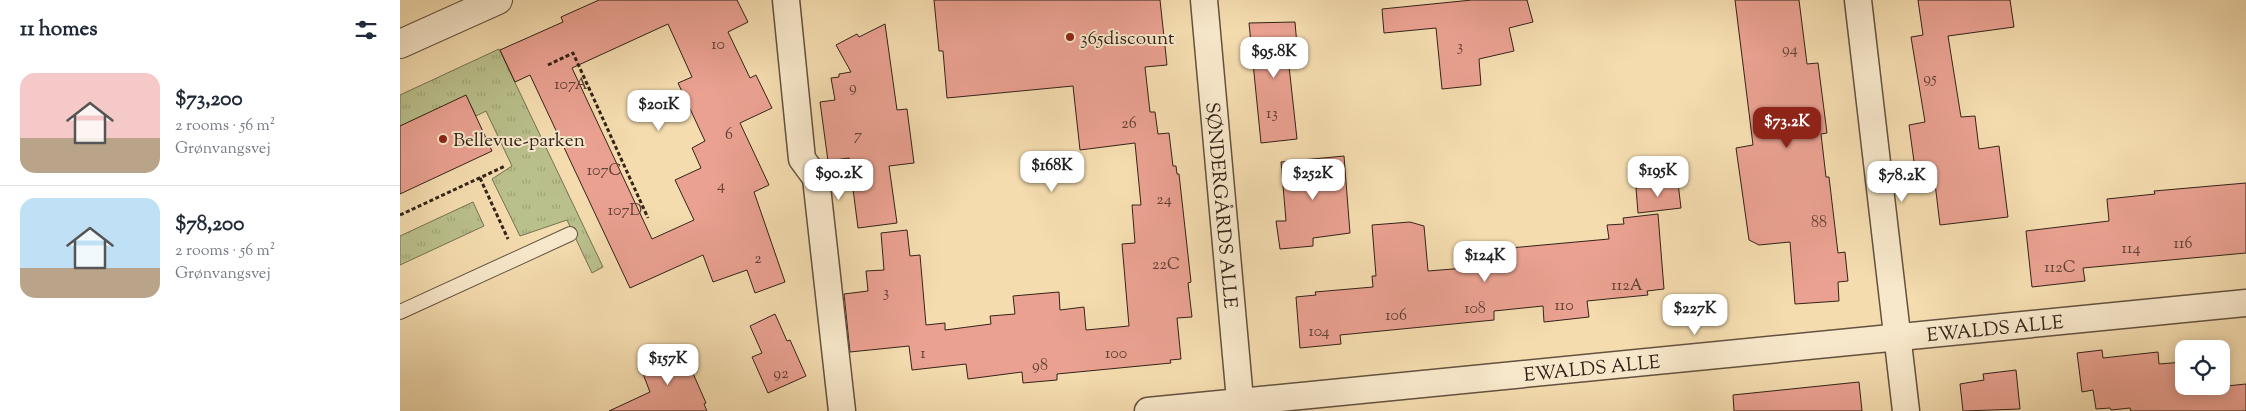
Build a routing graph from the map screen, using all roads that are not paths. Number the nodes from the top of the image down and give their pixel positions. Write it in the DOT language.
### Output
graph roads {
  1 [pos="498,0"];
  2 [pos="786,0"];
  3 [pos="1204,0"];
  4 [pos="1858,0"];
  5 [pos="462,8"];
  6 [pos="400,44"];
  7 [pos="570,234"];
  8 [pos="2246,303"];
  9 [pos="400,312"];
  10 [pos="1897,336"];
  11 [pos="1241,407"];
  12 [pos="842,411"];
  13 [pos="1148,411"];
  14 [pos="1906,411"];
  1 -- 5 [label="street"];
  2 -- 12 [label="street"];
  3 -- 11 [label="street, SØNDERGÅRDS ALLE"];
  4 -- 10 [label="street"];
  5 -- 6 [label="street"];
  7 -- 9 [label="lane"];
  8 -- 10 [label="street, EWALDS ALLE"];
  10 -- 11 [label="street, EWALDS ALLE"];
  10 -- 14 [label="street"];
  11 -- 13 [label="street, EWALDS ALLE"];
}
